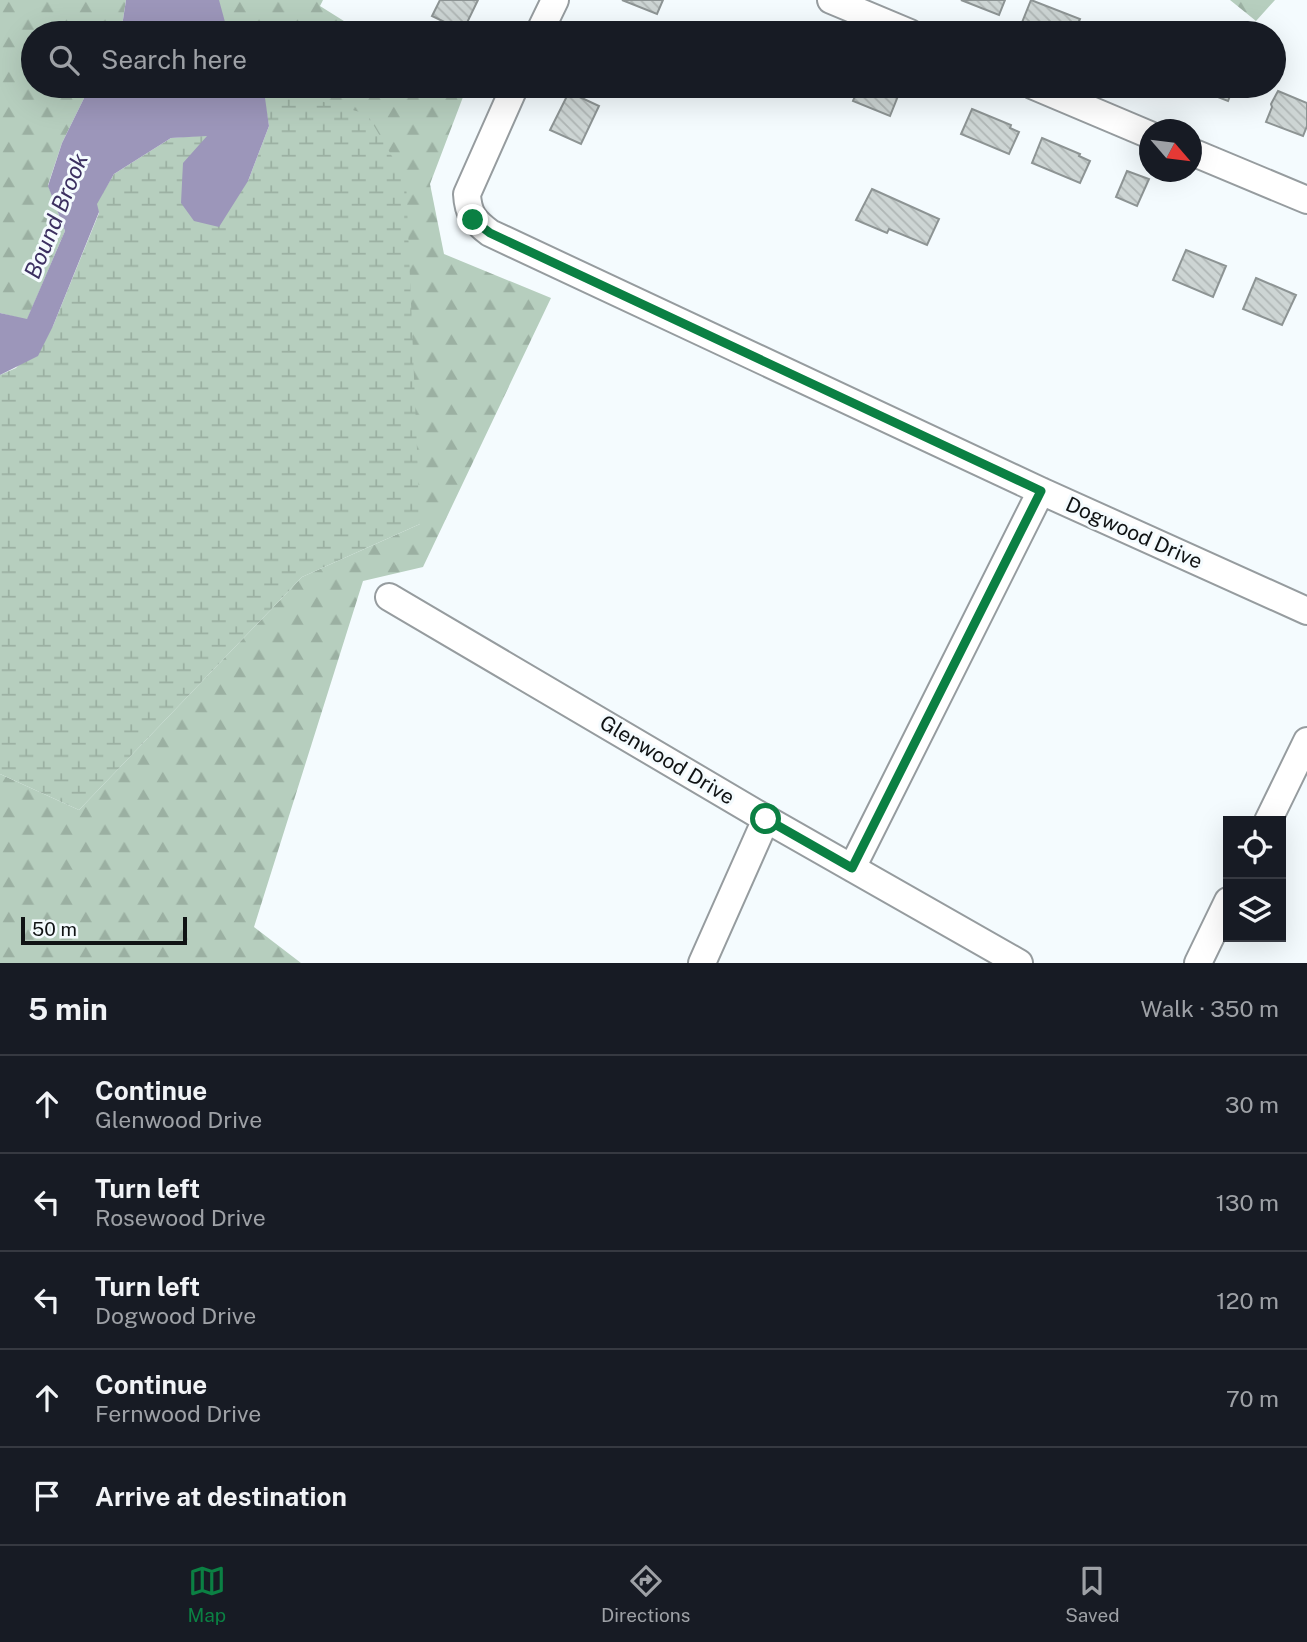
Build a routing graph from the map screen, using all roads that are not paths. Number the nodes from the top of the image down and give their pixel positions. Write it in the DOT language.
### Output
graph roads {
  1 [pos="555,0"];
  2 [pos="831,0"];
  3 [pos="545,21"];
  4 [pos="881,21"];
  5 [pos="510,98"];
  6 [pos="1062,98"];
  7 [pos="1139,130"];
  8 [pos="1202,156"];
  9 [pos="1307,200"];
  10 [pos="1041,491"];
  11 [pos="390,597"];
  12 [pos="1307,611"];
  13 [pos="1307,741"];
  14 [pos="1270,816"];
  15 [pos="766,819"];
  16 [pos="852,868"];
  17 [pos="1223,911"];
  18 [pos="702,963"];
  19 [pos="1019,963"];
  20 [pos="1198,963"];
  1 -- 3 [label="street"];
  2 -- 4 [label="street"];
  5 -- 10 [label="street, Dogwood Drive"];
  6 -- 7 [label="street"];
  8 -- 9 [label="street"];
  10 -- 12 [label="street, Dogwood Drive"];
  10 -- 16 [label="street"];
  11 -- 15 [label="street, Glenwood Drive"];
  13 -- 14 [label="street"];
  15 -- 16 [label="street, Glenwood Drive"];
  15 -- 18 [label="street"];
  16 -- 19 [label="street, Glenwood Drive"];
  17 -- 20 [label="street"];
}
